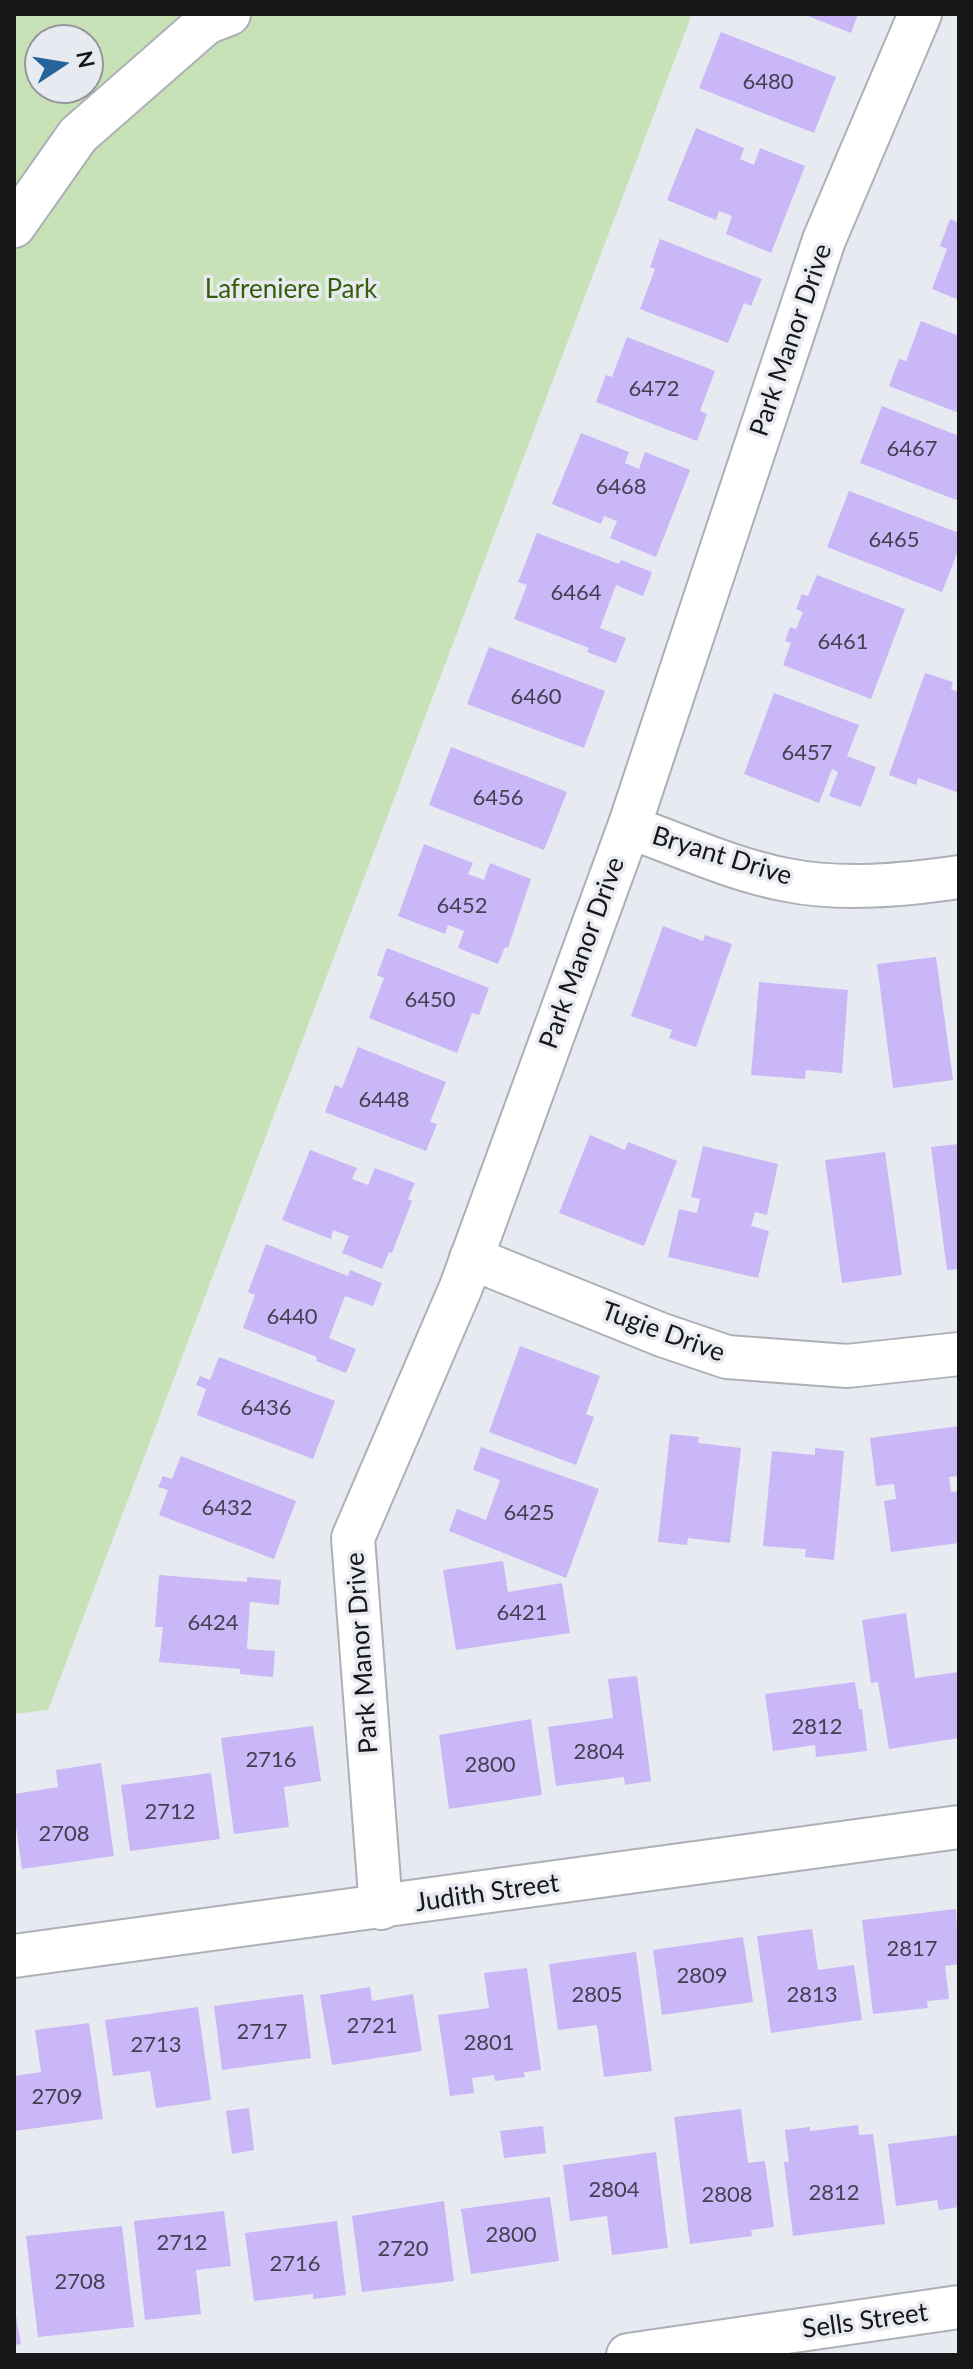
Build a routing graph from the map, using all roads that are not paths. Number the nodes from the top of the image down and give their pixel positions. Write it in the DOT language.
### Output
graph roads {
  1 [pos="229,14"];
  2 [pos="920,14"];
  3 [pos="14,226"];
  4 [pos="629,827"];
  5 [pos="959,877"];
  6 [pos="471,1258"];
  7 [pos="959,1354"];
  8 [pos="959,1827"];
  9 [pos="381,1908"];
  10 [pos="14,1956"];
  11 [pos="959,2307"];
  12 [pos="628,2355"];
  1 -- 3 [label="street"];
  2 -- 4 [label="street, Park Manor Drive"];
  4 -- 5 [label="street, Bryant Drive"];
  4 -- 6 [label="street, Park Manor Drive"];
  6 -- 7 [label="street, Tugie Drive"];
  6 -- 9 [label="street, Park Manor Drive"];
  8 -- 9 [label="street, Judith Street"];
  9 -- 10 [label="street, Judith Street"];
  11 -- 12 [label="street, Sells Street"];
}
